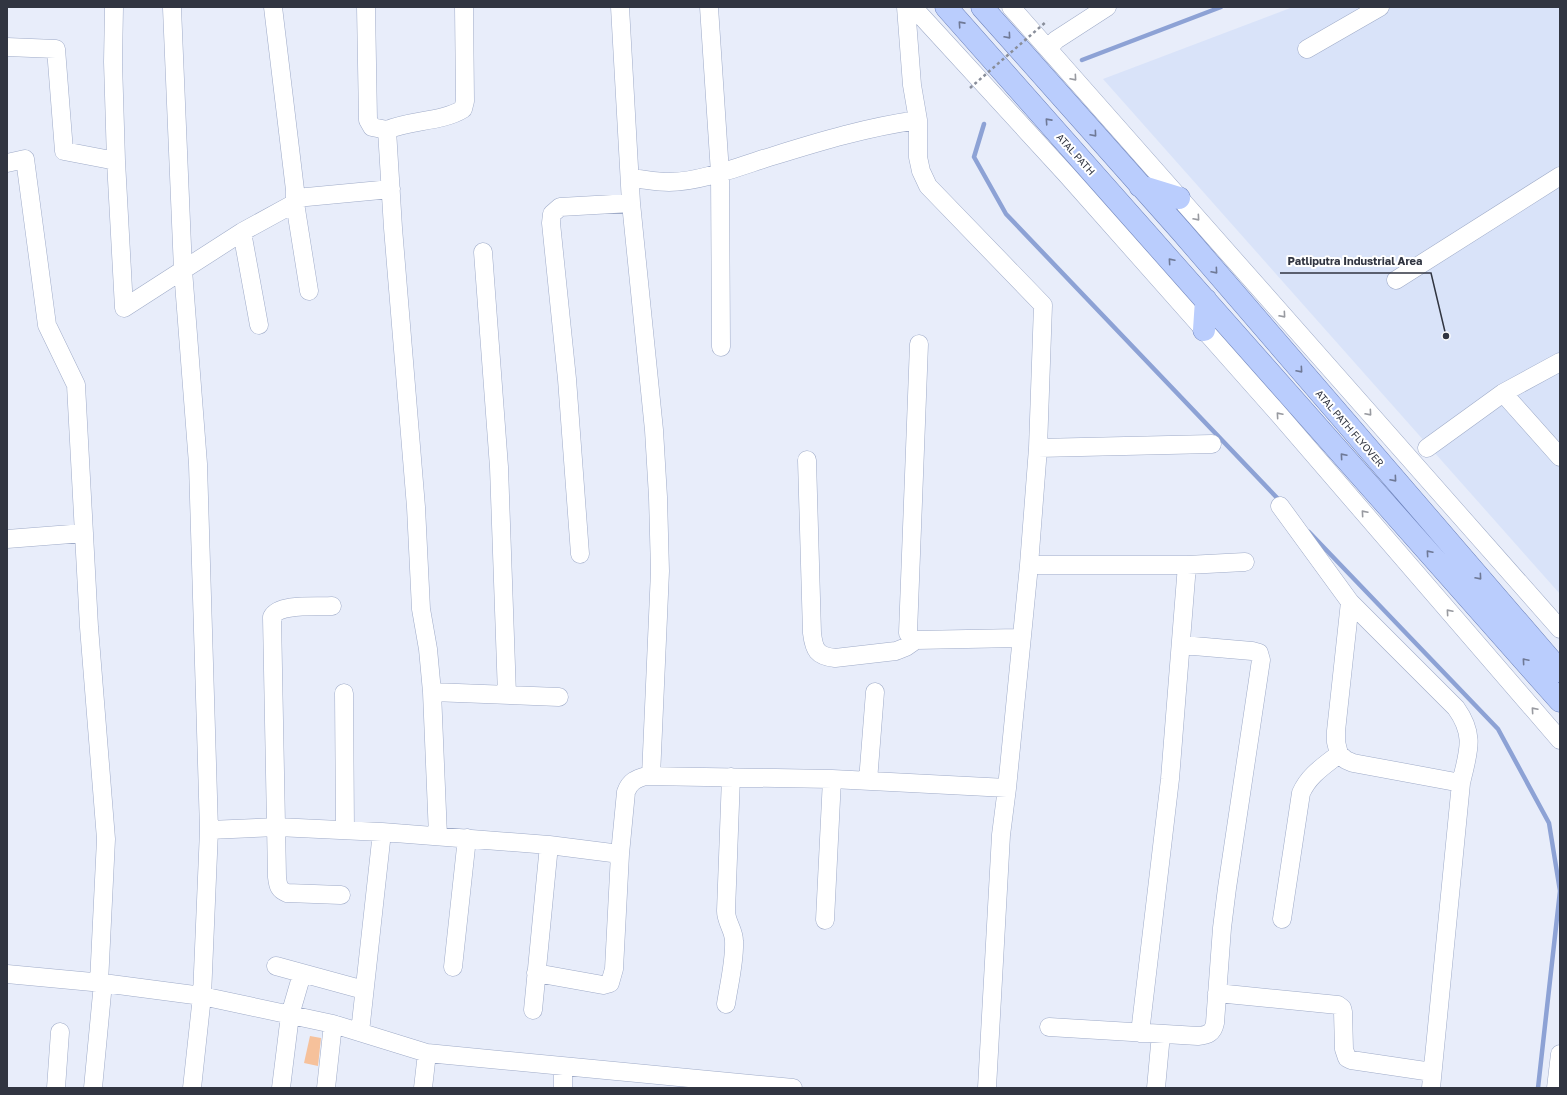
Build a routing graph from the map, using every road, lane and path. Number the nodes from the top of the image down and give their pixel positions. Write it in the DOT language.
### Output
graph roads {
  1 [pos="114,7"];
  2 [pos="273,7"];
  3 [pos="366,7"];
  4 [pos="464,7"];
  5 [pos="620,7"];
  6 [pos="709,7"];
  7 [pos="906,7"];
  8 [pos="913,7"];
  9 [pos="946,7"];
  10 [pos="982,7"];
  11 [pos="1011,7"];
  12 [pos="1107,7"];
  13 [pos="1380,7"];
  14 [pos="172,8"];
  15 [pos="1047,21"];
  16 [pos="7,47"];
  17 [pos="1048,49"];
  18 [pos="1307,49"];
  19 [pos="970,88"];
  20 [pos="918,120"];
  21 [pos="387,130"];
  22 [pos="116,161"];
  23 [pos="7,163"];
  24 [pos="720,173"];
  25 [pos="1560,176"];
  26 [pos="1139,185"];
  27 [pos="391,189"];
  28 [pos="631,191"];
  29 [pos="1179,198"];
  30 [pos="296,201"];
  31 [pos="242,232"];
  32 [pos="483,252"];
  33 [pos="183,270"];
  34 [pos="1396,280"];
  35 [pos="310,291"];
  36 [pos="1206,300"];
  37 [pos="259,326"];
  38 [pos="1204,330"];
  39 [pos="919,344"];
  40 [pos="721,347"];
  41 [pos="1560,362"];
  42 [pos="1503,393"];
  43 [pos="1212,444"];
  44 [pos="1038,448"];
  45 [pos="1427,448"];
  46 [pos="1560,457"];
  47 [pos="807,460"];
  48 [pos="1280,506"];
  49 [pos="84,533"];
  50 [pos="7,539"];
  51 [pos="580,554"];
  52 [pos="1245,562"];
  53 [pos="1029,565"];
  54 [pos="1187,565"];
  55 [pos="1350,602"];
  56 [pos="332,606"];
  57 [pos="1560,629"];
  58 [pos="1021,638"];
  59 [pos="916,640"];
  60 [pos="1182,645"];
  61 [pos="1560,671"];
  62 [pos="432,692"];
  63 [pos="875,692"];
  64 [pos="344,693"];
  65 [pos="507,695"];
  66 [pos="559,698"];
  67 [pos="1560,701"];
  68 [pos="1560,740"];
  69 [pos="1338,754"];
  70 [pos="651,776"];
  71 [pos="731,777"];
  72 [pos="832,779"];
  73 [pos="868,781"];
  74 [pos="1461,783"];
  75 [pos="1007,788"];
  76 [pos="277,827"];
  77 [pos="209,830"];
  78 [pos="346,830"];
  79 [pos="382,832"];
  80 [pos="438,836"];
  81 [pos="467,838"];
  82 [pos="549,844"];
  83 [pos="620,854"];
  84 [pos="341,895"];
  85 [pos="1282,919"];
  86 [pos="825,920"];
  87 [pos="276,966"];
  88 [pos="453,967"];
  89 [pos="536,973"];
  90 [pos="7,974"];
  91 [pos="302,974"];
  92 [pos="101,983"];
  93 [pos="364,990"];
  94 [pos="1217,993"];
  95 [pos="202,996"];
  96 [pos="726,1004"];
  97 [pos="533,1010"];
  98 [pos="290,1015"];
  99 [pos="333,1024"];
  100 [pos="1049,1027"];
  101 [pos="60,1032"];
  102 [pos="360,1032"];
  103 [pos="1140,1033"];
  104 [pos="1161,1034"];
  105 [pos="427,1053"];
  106 [pos="1560,1054"];
  107 [pos="563,1067"];
  108 [pos="1431,1080"];
  109 [pos="642,1081"];
  110 [pos="708,1084"];
  111 [pos="56,1088"];
  112 [pos="94,1088"];
  113 [pos="192,1088"];
  114 [pos="281,1088"];
  115 [pos="326,1088"];
  116 [pos="423,1088"];
  117 [pos="563,1088"];
  118 [pos="792,1088"];
  119 [pos="987,1088"];
  120 [pos="1156,1088"];
  121 [pos="1556,1088"];
  1 -- 22 [label="street"];
  2 -- 30 [label="street"];
  3 -- 21 [label="street"];
  4 -- 21 [label="street"];
  5 -- 28 [label="street"];
  6 -- 24 [label="street"];
  7 -- 20 [label="street"];
  8 -- 38 [label="street"];
  36 -- 9 [label="main road, ATAL PATH, one-way"];
  10 -- 26 [label="main road, ATAL PATH FLYOVER, one-way"];
  11 -- 17 [label="street"];
  12 -- 17 [label="street"];
  13 -- 18 [label="street"];
  14 -- 33 [label="street"];
  15 -- 19 [label="path, bridge"];
  16 -- 22 [label="street"];
  17 -- 29 [label="street, one-way"];
  20 -- 24 [label="street"];
  20 -- 44 [label="street"];
  21 -- 27 [label="street"];
  22 -- 33 [label="street"];
  23 -- 49 [label="street"];
  24 -- 28 [label="street"];
  24 -- 40 [label="street"];
  25 -- 34 [label="street"];
  26 -- 29 [label="main road"];
  26 -- 61 [label="main road, ATAL PATH FLYOVER, one-way"];
  27 -- 30 [label="street"];
  27 -- 62 [label="street"];
  28 -- 51 [label="street"];
  28 -- 70 [label="street"];
  29 -- 57 [label="street, one-way"];
  30 -- 31 [label="street"];
  30 -- 35 [label="street"];
  31 -- 33 [label="street"];
  31 -- 37 [label="street"];
  32 -- 65 [label="street"];
  33 -- 77 [label="street"];
  36 -- 38 [label="main road"];
  67 -- 36 [label="main road, one-way"];
  68 -- 38 [label="street, one-way"];
  39 -- 59 [label="street"];
  41 -- 42 [label="street"];
  42 -- 45 [label="street"];
  42 -- 46 [label="street"];
  43 -- 44 [label="street"];
  44 -- 53 [label="street"];
  47 -- 59 [label="street"];
  48 -- 55 [label="street"];
  49 -- 50 [label="street"];
  49 -- 92 [label="street"];
  52 -- 54 [label="street"];
  53 -- 54 [label="street"];
  53 -- 58 [label="street"];
  54 -- 60 [label="street"];
  55 -- 69 [label="street"];
  55 -- 74 [label="street"];
  56 -- 76 [label="street"];
  58 -- 59 [label="street"];
  58 -- 75 [label="street"];
  60 -- 94 [label="street"];
  60 -- 103 [label="street"];
  62 -- 65 [label="street"];
  62 -- 80 [label="street"];
  63 -- 73 [label="street"];
  64 -- 78 [label="street"];
  65 -- 66 [label="street"];
  69 -- 74 [label="street"];
  69 -- 85 [label="street"];
  70 -- 71 [label="street"];
  70 -- 83 [label="street"];
  71 -- 72 [label="street"];
  71 -- 96 [label="street"];
  72 -- 73 [label="street"];
  72 -- 86 [label="street"];
  73 -- 75 [label="street"];
  74 -- 108 [label="street"];
  75 -- 119 [label="street"];
  76 -- 77 [label="street"];
  76 -- 78 [label="street"];
  76 -- 84 [label="street"];
  77 -- 95 [label="street"];
  78 -- 79 [label="street"];
  79 -- 80 [label="street"];
  79 -- 93 [label="street"];
  80 -- 81 [label="street"];
  81 -- 82 [label="street"];
  81 -- 88 [label="street"];
  82 -- 83 [label="street"];
  82 -- 89 [label="street"];
  83 -- 89 [label="street"];
  87 -- 91 [label="street"];
  89 -- 97 [label="street"];
  90 -- 92 [label="street"];
  91 -- 93 [label="street"];
  91 -- 98 [label="street"];
  92 -- 95 [label="street"];
  92 -- 112 [label="street"];
  93 -- 102 [label="street"];
  94 -- 104 [label="street"];
  94 -- 108 [label="street"];
  95 -- 98 [label="street"];
  95 -- 113 [label="street"];
  98 -- 99 [label="street"];
  98 -- 114 [label="street"];
  99 -- 102 [label="street"];
  99 -- 115 [label="street"];
  100 -- 103 [label="street"];
  101 -- 111 [label="street"];
  102 -- 105 [label="street"];
  103 -- 104 [label="street"];
  104 -- 120 [label="street"];
  105 -- 107 [label="street"];
  105 -- 116 [label="street"];
  106 -- 121 [label="street"];
  107 -- 109 [label="street"];
  107 -- 117 [label="street"];
  109 -- 110 [label="street"];
  110 -- 118 [label="street"];
}
